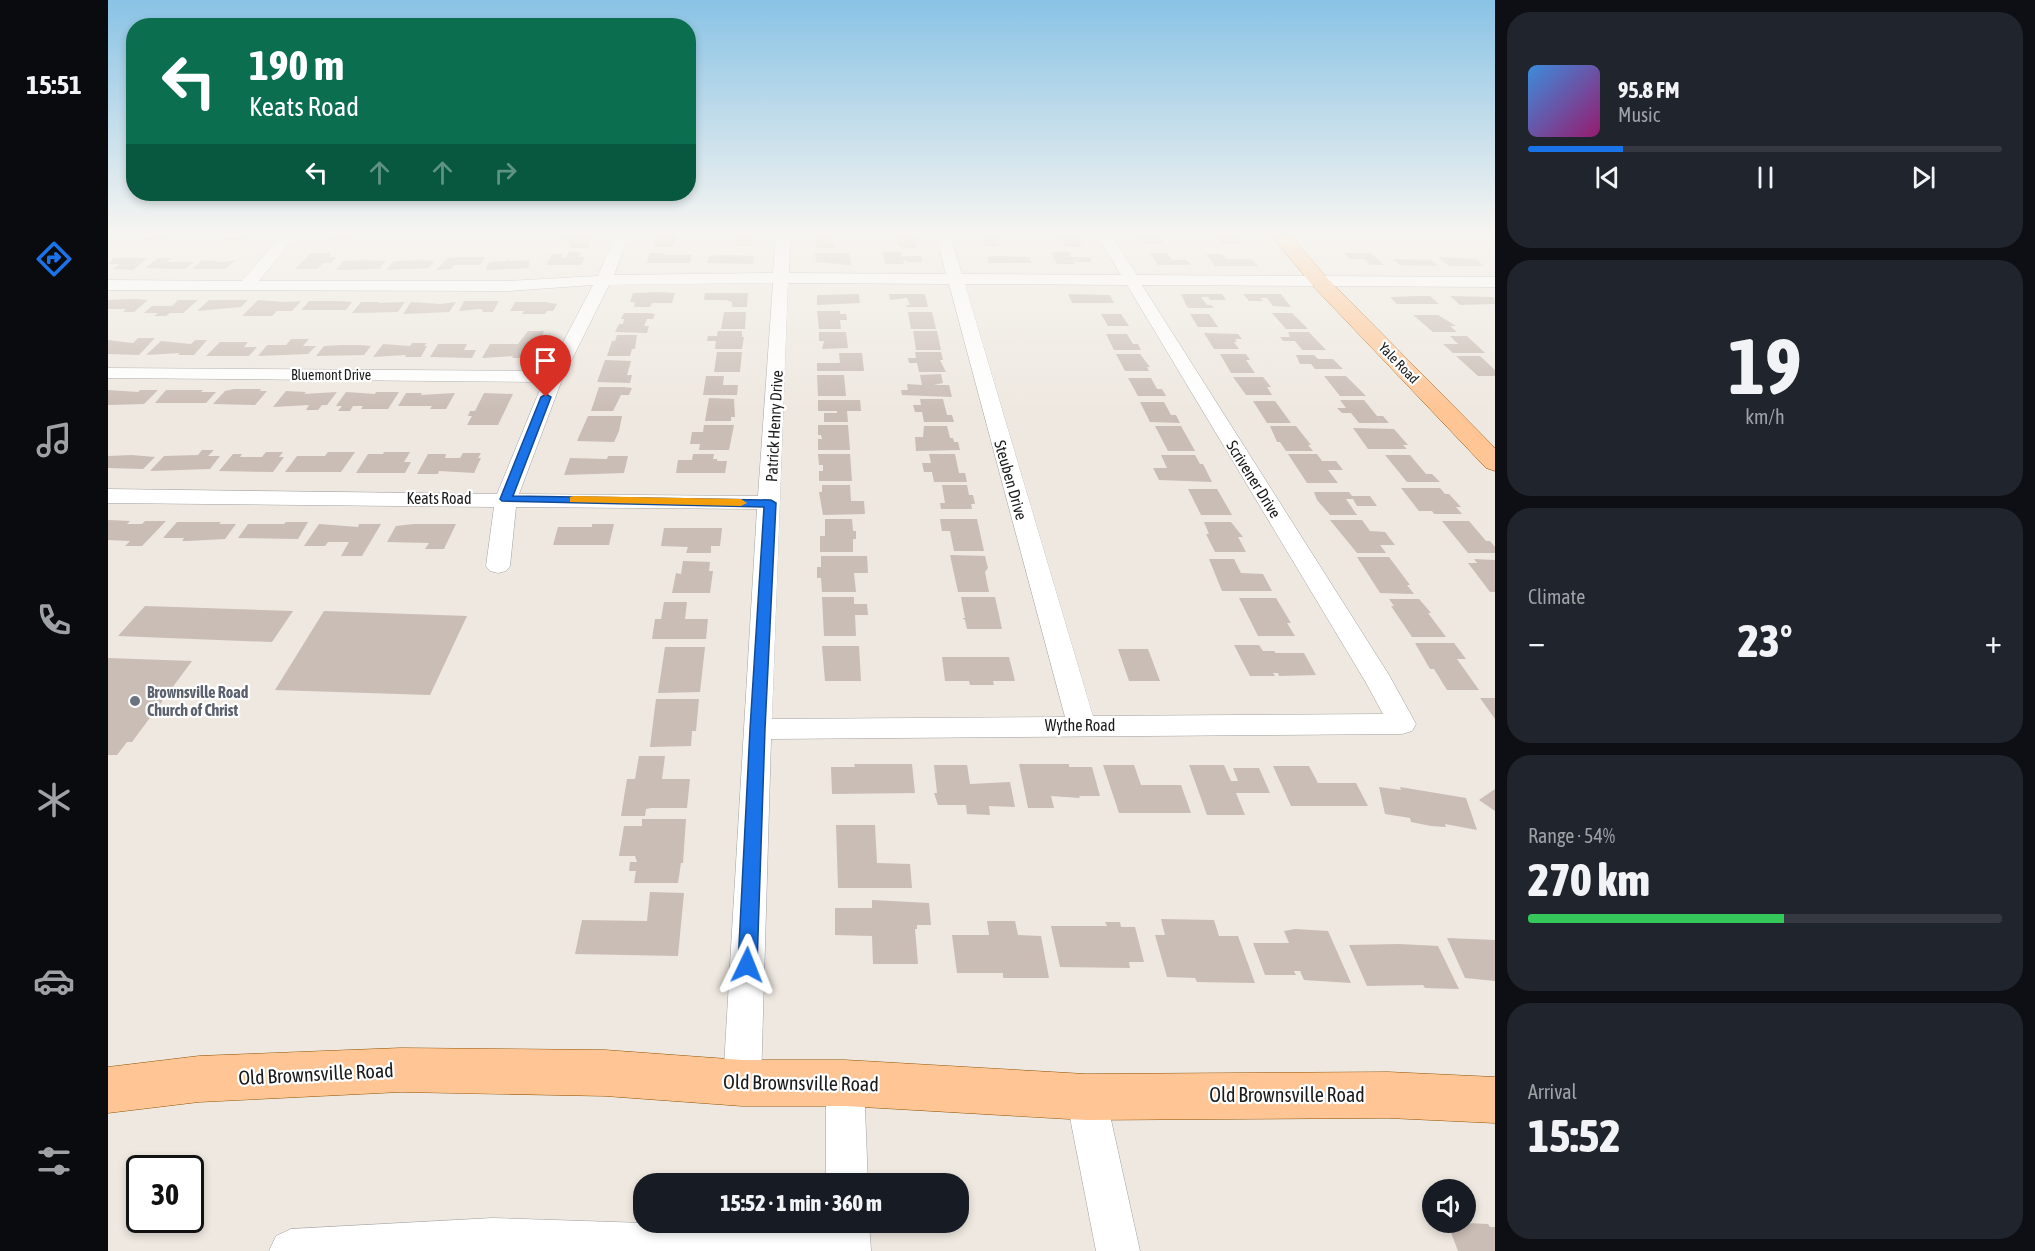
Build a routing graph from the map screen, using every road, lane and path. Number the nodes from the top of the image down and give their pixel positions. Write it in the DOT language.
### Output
graph roads {
  1 [pos="597,293"];
  2 [pos="781,293"];
  3 [pos="958,293"];
  4 [pos="1141,293"];
  5 [pos="1331,293"];
  6 [pos="108,373"];
  7 [pos="554,377"];
  8 [pos="1495,463"];
  9 [pos="108,496"];
  10 [pos="506,499"];
  11 [pos="771,503"];
  12 [pos="498,566"];
  13 [pos="1402,724"];
  14 [pos="1081,725"];
  15 [pos="757,729"];
  16 [pos="742,1083"];
  17 [pos="844,1083"];
  18 [pos="108,1090"];
  19 [pos="1086,1097"];
  20 [pos="1495,1100"];
  21 [pos="847,1173"];
  22 [pos="848,1233"];
  23 [pos="361,1249"];
  24 [pos="291,1251"];
  25 [pos="832,1251"];
  26 [pos="849,1251"];
  27 [pos="1118,1251"];
  1 -- 7 [label="street"];
  2 -- 11 [label="street, Patrick Henry Drive"];
  3 -- 14 [label="street, Steuben Drive"];
  4 -- 13 [label="street, Scrivener Drive"];
  5 -- 8 [label="main road, Yale Road"];
  6 -- 7 [label="street, Bluemont Drive"];
  7 -- 10 [label="street"];
  9 -- 10 [label="street, Keats Road"];
  10 -- 11 [label="street, Keats Road"];
  10 -- 12 [label="street"];
  11 -- 15 [label="street, Patrick Henry Drive"];
  13 -- 14 [label="street, Wythe Road"];
  14 -- 15 [label="street, Wythe Road"];
  15 -- 16 [label="street, Patrick Henry Drive"];
  16 -- 17 [label="main road, Old Brownsville Road"];
  16 -- 18 [label="main road, Old Brownsville Road"];
  17 -- 19 [label="main road, Old Brownsville Road"];
  17 -- 21 [label="street"];
  19 -- 20 [label="main road, Old Brownsville Road"];
  19 -- 27 [label="street"];
  22 -- 26 [label="street"];
  23 -- 24 [label="street"];
  23 -- 25 [label="street"];
}
